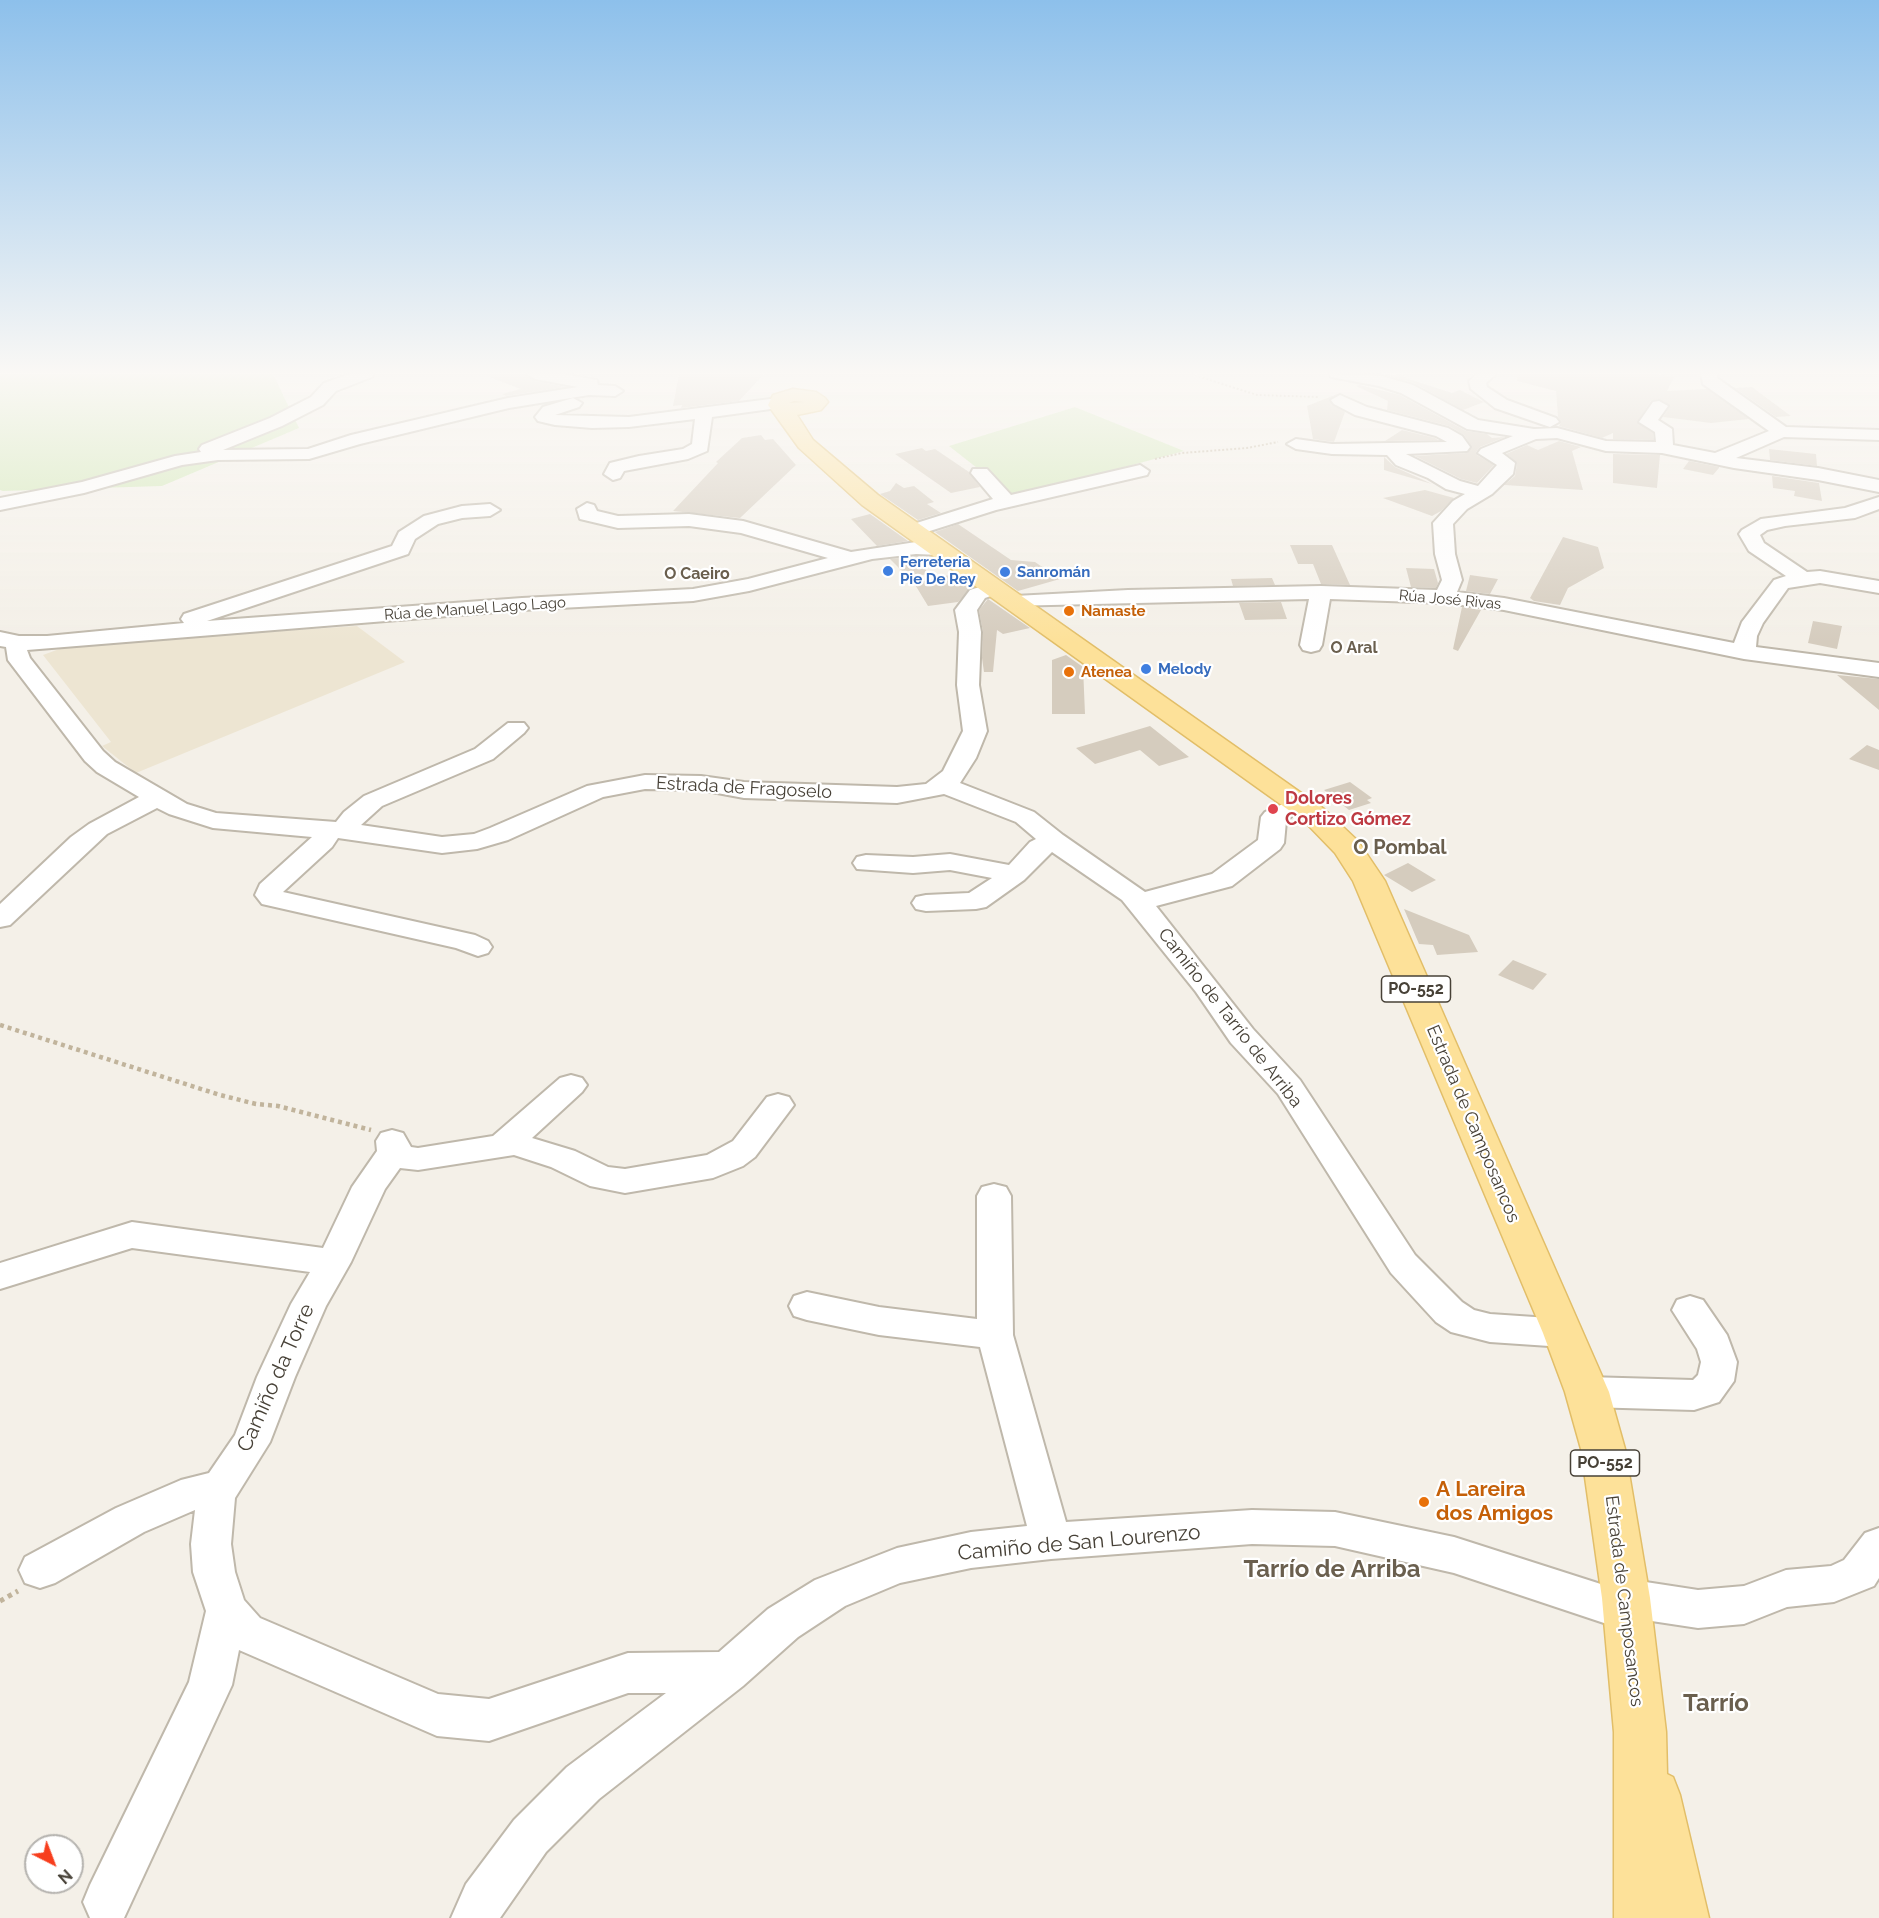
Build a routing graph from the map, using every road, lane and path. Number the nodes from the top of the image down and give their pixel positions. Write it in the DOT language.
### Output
graph roads {
  1 [pos="168,464"];
  2 [pos="630,464"];
  3 [pos="829,464"];
  4 [pos="1140,464"];
  5 [pos="1409,464"];
  6 [pos="1505,464"];
  7 [pos="1744,464"];
  8 [pos="1140,471"];
  9 [pos="980,473"];
  10 [pos="613,474"];
  11 [pos="1879,486"];
  12 [pos="1480,492"];
  13 [pos="1007,502"];
  14 [pos="1879,503"];
  15 [pos="2,505"];
  16 [pos="587,509"];
  17 [pos="490,510"];
  18 [pos="914,530"];
  19 [pos="940,549"];
  20 [pos="851,558"];
  21 [pos="1803,578"];
  22 [pos="1879,587"];
  23 [pos="1321,592"];
  24 [pos="1005,595"];
  25 [pos="1445,597"];
  26 [pos="160,632"];
  27 [pos="8,641"];
  28 [pos="1311,645"];
  29 [pos="1744,651"];
  30 [pos="1879,670"];
  31 [pos="516,728"];
  32 [pos="943,785"];
  33 [pos="158,797"];
  34 [pos="1285,811"];
  35 [pos="337,830"];
  36 [pos="1053,841"];
  37 [pos="866,863"];
  38 [pos="1016,874"];
  39 [pos="1139,902"];
  40 [pos="926,903"];
  41 [pos="0,919"];
  42 [pos="478,947"];
  43 [pos="0,1025"];
  44 [pos="571,1086"];
  45 [pos="778,1104"];
  46 [pos="503,1145"];
  47 [pos="392,1148"];
  48 [pos="994,1196"];
  49 [pos="334,1262"];
  50 [pos="0,1276"];
  51 [pos="807,1306"];
  52 [pos="1690,1310"];
  53 [pos="1564,1333"];
  54 [pos="995,1335"];
  55 [pos="1587,1392"];
  56 [pos="221,1486"];
  57 [pos="1051,1541"];
  58 [pos="1879,1545"];
  59 [pos="40,1570"];
  60 [pos="1627,1605"];
  61 [pos="227,1611"];
  62 [pos="728,1672"];
  63 [pos="1640,1732"];
  64 [pos="107,1902"];
  65 [pos="476,1918"];
  66 [pos="1642,1918"];
  67 [pos="1681,1918"];
  1 -- 15 [label="street"];
  2 -- 10 [label="street"];
  3 -- 18 [label="main road, Estrada de Camposancos / PO-552"];
  4 -- 8 [label="path"];
  5 -- 12 [label="street"];
  6 -- 12 [label="street"];
  7 -- 11 [label="street"];
  8 -- 13 [label="street"];
  9 -- 13 [label="street"];
  12 -- 25 [label="street"];
  13 -- 18 [label="street"];
  14 -- 21 [label="street"];
  16 -- 20 [label="street"];
  17 -- 26 [label="street"];
  18 -- 19 [label="main road, Estrada de Camposancos / PO-552"];
  19 -- 20 [label="street, Rúa de Manuel Lago Lago"];
  19 -- 24 [label="main road, Estrada de Camposancos / PO-552"];
  20 -- 26 [label="street, Rúa de Manuel Lago Lago"];
  21 -- 22 [label="street"];
  21 -- 29 [label="street"];
  23 -- 24 [label="street, Rúa José Rivas"];
  23 -- 25 [label="street, Rúa José Rivas"];
  23 -- 28 [label="street"];
  24 -- 32 [label="street"];
  24 -- 53 [label="main road, Estrada de Camposancos / PO-552"];
  25 -- 29 [label="street, Rúa José Rivas"];
  26 -- 27 [label="street, Rúa de Manuel Lago Lago"];
  27 -- 33 [label="street, Estrada de Fragoselo"];
  29 -- 30 [label="street, Rúa José Rivas"];
  31 -- 35 [label="street"];
  32 -- 35 [label="street, Estrada de Fragoselo"];
  32 -- 36 [label="street, Camiño de Tarrío de Arriba"];
  33 -- 35 [label="street, Estrada de Fragoselo"];
  33 -- 41 [label="street"];
  34 -- 39 [label="street"];
  35 -- 42 [label="street"];
  36 -- 38 [label="street"];
  36 -- 39 [label="street, Camiño de Tarrío de Arriba"];
  37 -- 38 [label="street"];
  38 -- 40 [label="street"];
  39 -- 53 [label="street, Camiño de Tarrío de Arriba"];
  43 -- 47 [label="path"];
  44 -- 46 [label="street"];
  45 -- 46 [label="street"];
  46 -- 47 [label="street"];
  47 -- 49 [label="street, Camiño da Torre"];
  48 -- 54 [label="street"];
  49 -- 50 [label="street"];
  49 -- 56 [label="street, Camiño da Torre"];
  51 -- 54 [label="street"];
  52 -- 55 [label="street"];
  53 -- 55 [label="main road, Estrada de Camposancos / PO-552"];
  54 -- 57 [label="street"];
  55 -- 60 [label="main road, Estrada de Camposancos / PO-552"];
  56 -- 59 [label="street"];
  56 -- 61 [label="street, Camiño da Torre"];
  57 -- 60 [label="street, Camiño de San Lourenzo"];
  57 -- 62 [label="street, Camiño de San Lourenzo"];
  58 -- 60 [label="street, Camiño de San Lourenzo"];
  60 -- 63 [label="main road, Estrada de Camposancos / PO-552"];
  61 -- 62 [label="street, Camiño da Torre"];
  61 -- 64 [label="street"];
  62 -- 65 [label="street, Camiño de San Lourenzo"];
  63 -- 66 [label="main road, Estrada de Camposancos / PO-552"];
  63 -- 67 [label="main road, Estrada de Camposancos / PO-552"];
}
